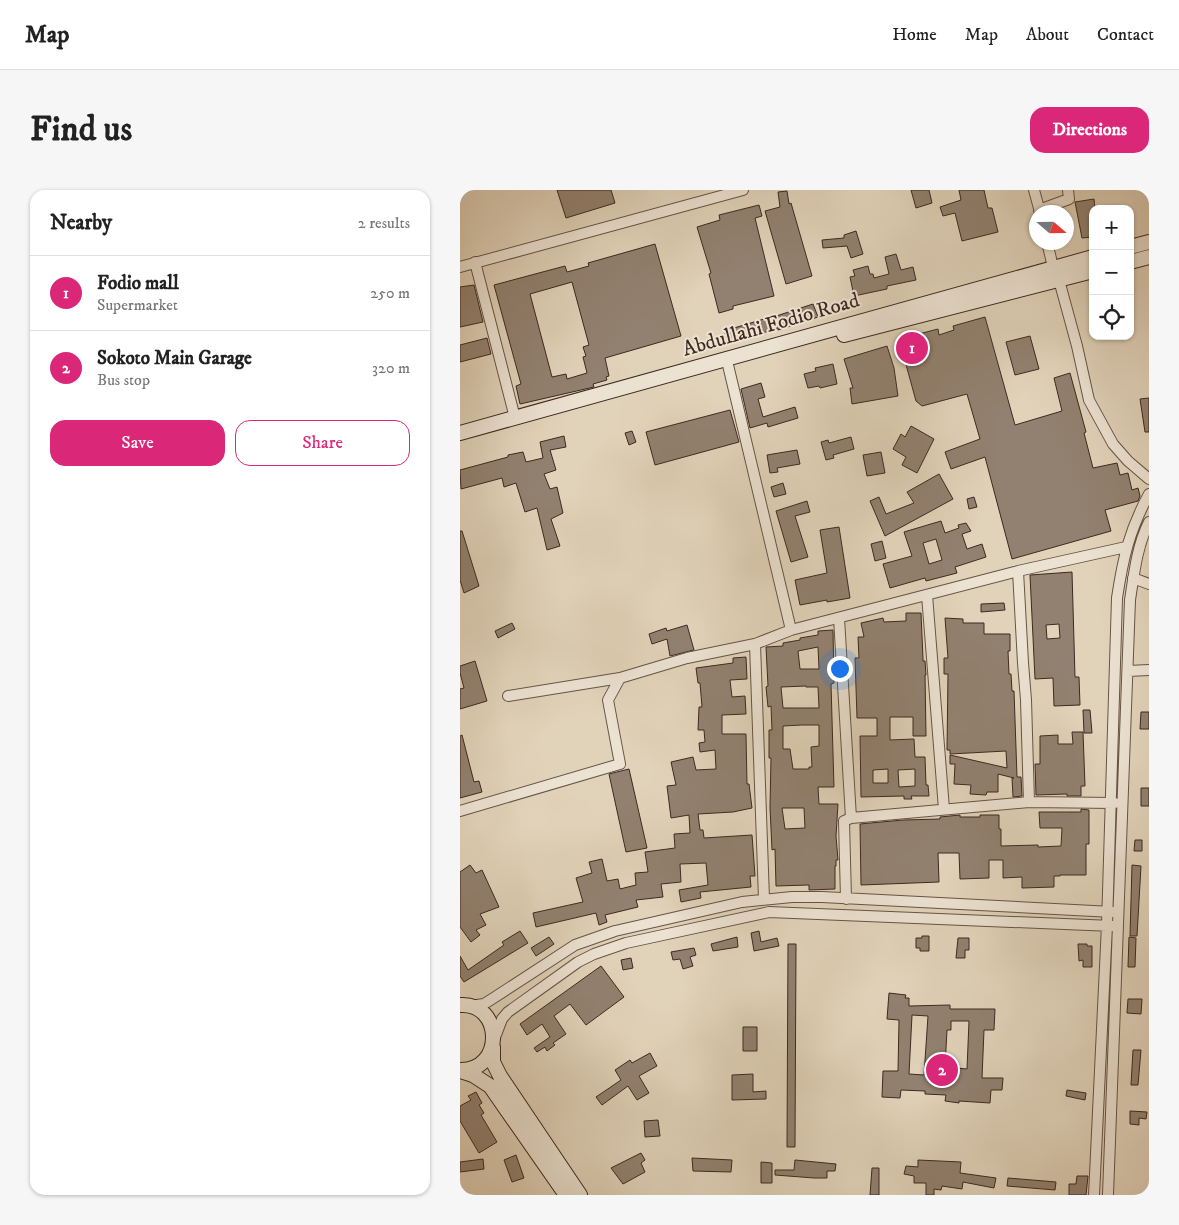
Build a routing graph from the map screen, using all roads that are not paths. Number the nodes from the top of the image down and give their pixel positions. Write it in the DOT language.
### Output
graph roads {
  1 [pos="743,190"];
  2 [pos="1034,190"];
  3 [pos="1068,190"];
  4 [pos="1038,205"];
  5 [pos="1054,205"];
  6 [pos="1149,242"];
  7 [pos="1134,246"];
  8 [pos="1049,250"];
  9 [pos="1149,257"];
  10 [pos="1089,259"];
  11 [pos="1134,261"];
  12 [pos="475,262"];
  13 [pos="460,267"];
  14 [pos="1089,271"];
  15 [pos="1056,273"];
  16 [pos="728,365"];
  17 [pos="515,418"];
  18 [pos="460,433"];
  19 [pos="460,442"];
  20 [pos="1149,478"];
  21 [pos="1149,494"];
  22 [pos="1149,522"];
  23 [pos="1126,547"];
  24 [pos="1018,571"];
  25 [pos="1134,578"];
  26 [pos="1149,584"];
  27 [pos="927,595"];
  28 [pos="839,618"];
  29 [pos="791,630"];
  30 [pos="755,644"];
  31 [pos="1128,670"];
  32 [pos="1149,670"];
  33 [pos="620,678"];
  34 [pos="508,696"];
  35 [pos="1029,802"];
  36 [pos="1110,803"];
  37 [pos="1124,804"];
  38 [pos="944,809"];
  39 [pos="460,810"];
  40 [pos="851,818"];
  41 [pos="846,898"];
  42 [pos="764,899"];
  43 [pos="1106,912"];
  44 [pos="1120,912"];
  45 [pos="1106,926"];
  46 [pos="1119,926"];
  47 [pos="463,1005"];
  48 [pos="493,1044"];
  49 [pos="460,1071"];
  50 [pos="566,1195"];
  51 [pos="580,1195"];
  52 [pos="1094,1195"];
  53 [pos="1108,1195"];
  1 -- 12 [label="street"];
  2 -- 4 [label="street"];
  3 -- 5 [label="street"];
  6 -- 7 [label="main road"];
  8 -- 15 [label="street"];
  9 -- 11 [label="main road"];
  10 -- 15 [label="main road, Abdullahi Fodio Road"];
  12 -- 13 [label="street"];
  12 -- 17 [label="street"];
  14 -- 15 [label="main road, Abdullahi Fodio Road"];
  15 -- 16 [label="main road, Abdullahi Fodio Road"];
  15 -- 17 [label="main road, Abdullahi Fodio Road"];
  15 -- 20 [label="street"];
  16 -- 19 [label="main road, Abdullahi Fodio Road"];
  16 -- 29 [label="street"];
  17 -- 18 [label="main road, Abdullahi Fodio Road"];
  21 -- 23 [label="street"];
  22 -- 25 [label="street"];
  23 -- 24 [label="street"];
  23 -- 36 [label="street"];
  24 -- 27 [label="street"];
  24 -- 35 [label="street"];
  25 -- 26 [label="street"];
  25 -- 31 [label="street"];
  27 -- 28 [label="street"];
  27 -- 38 [label="street"];
  28 -- 29 [label="street"];
  28 -- 40 [label="street"];
  29 -- 30 [label="street"];
  30 -- 33 [label="street"];
  30 -- 42 [label="street"];
  31 -- 32 [label="street"];
  31 -- 37 [label="street"];
  33 -- 34 [label="street"];
  33 -- 39 [label="street"];
  35 -- 36 [label="street"];
  35 -- 38 [label="street"];
  36 -- 37 [label="street"];
  36 -- 43 [label="street"];
  37 -- 44 [label="street"];
  38 -- 40 [label="street"];
  40 -- 41 [label="street"];
  41 -- 42 [label="street"];
  41 -- 43 [label="street"];
  42 -- 47 [label="street"];
  43 -- 44 [label="street"];
  43 -- 45 [label="street"];
  44 -- 46 [label="street"];
  45 -- 46 [label="street"];
  45 -- 48 [label="street"];
  45 -- 52 [label="street"];
  46 -- 53 [label="street"];
  47 -- 48 [label="main road"];
  48 -- 49 [label="main road"];
  48 -- 51 [label="main road"];
  49 -- 50 [label="main road"];
}
